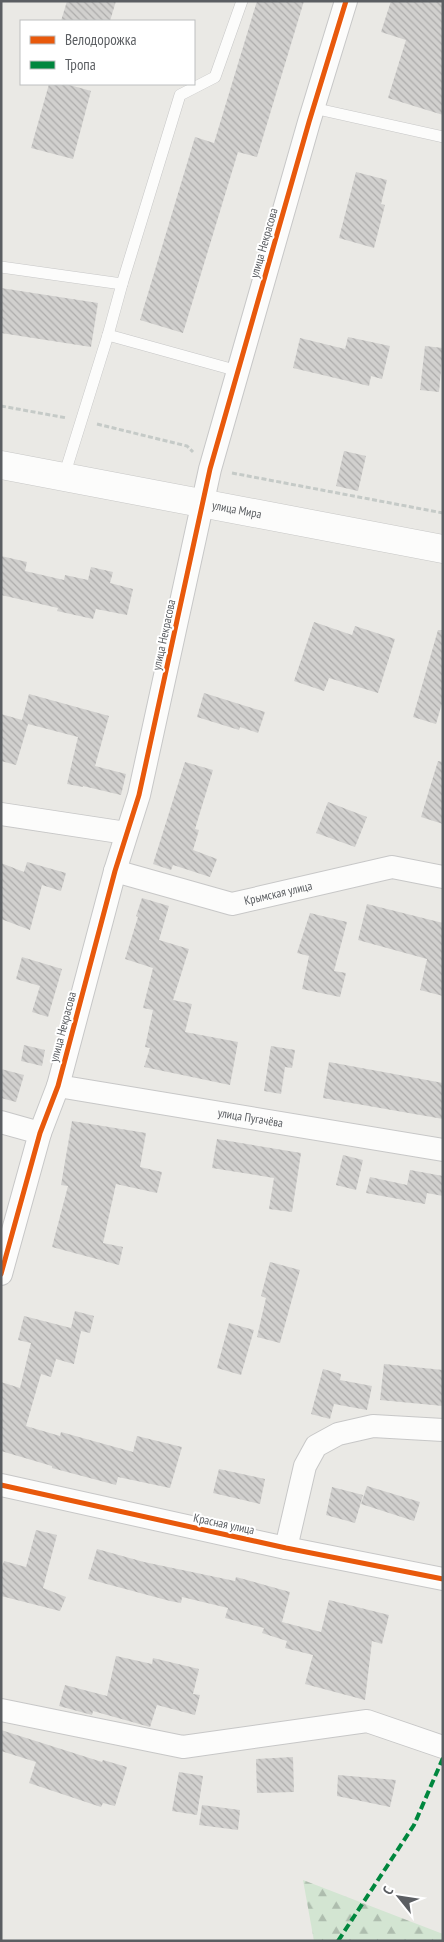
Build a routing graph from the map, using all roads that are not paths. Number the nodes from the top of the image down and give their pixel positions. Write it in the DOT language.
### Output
graph roads {
  1 [pos="242,1"];
  2 [pos="346,1"];
  3 [pos="313,108"];
  4 [pos="443,137"];
  5 [pos="1,266"];
  6 [pos="122,284"];
  7 [pos="108,335"];
  8 [pos="238,371"];
  9 [pos="1,465"];
  10 [pos="64,476"];
  11 [pos="203,503"];
  12 [pos="443,549"];
  13 [pos="1,814"];
  14 [pos="126,833"];
  15 [pos="114,871"];
  16 [pos="443,877"];
  17 [pos="58,1086"];
  18 [pos="1,1122"];
  19 [pos="40,1133"];
  20 [pos="443,1150"];
  21 [pos="1,1274"];
  22 [pos="443,1430"];
  23 [pos="1,1485"];
  24 [pos="286,1548"];
  25 [pos="443,1579"];
  26 [pos="1,1710"];
  27 [pos="443,1747"];
  1 -- 6 [label="lane"];
  2 -- 3 [label="street, улица Некрасова"];
  3 -- 4 [label="lane"];
  3 -- 8 [label="street, улица Некрасова"];
  5 -- 6 [label="lane"];
  6 -- 7 [label="lane"];
  7 -- 8 [label="lane"];
  7 -- 10 [label="lane"];
  8 -- 11 [label="street, улица Некрасова"];
  9 -- 10 [label="street, улица Мира"];
  10 -- 11 [label="street, улица Мира"];
  11 -- 12 [label="street, улица Мира"];
  11 -- 14 [label="street, улица Некрасова"];
  13 -- 14 [label="street"];
  14 -- 15 [label="street, улица Некрасова"];
  15 -- 16 [label="street, Крымская улица"];
  15 -- 17 [label="street, улица Некрасова"];
  17 -- 19 [label="street, улица Некрасова"];
  17 -- 20 [label="street, улица Пугачёва"];
  18 -- 19 [label="street"];
  19 -- 21 [label="street, улица Некрасова"];
  22 -- 24 [label="street"];
  23 -- 24 [label="street, Красная улица"];
  24 -- 25 [label="street, Красная улица"];
  26 -- 27 [label="street"];
}
